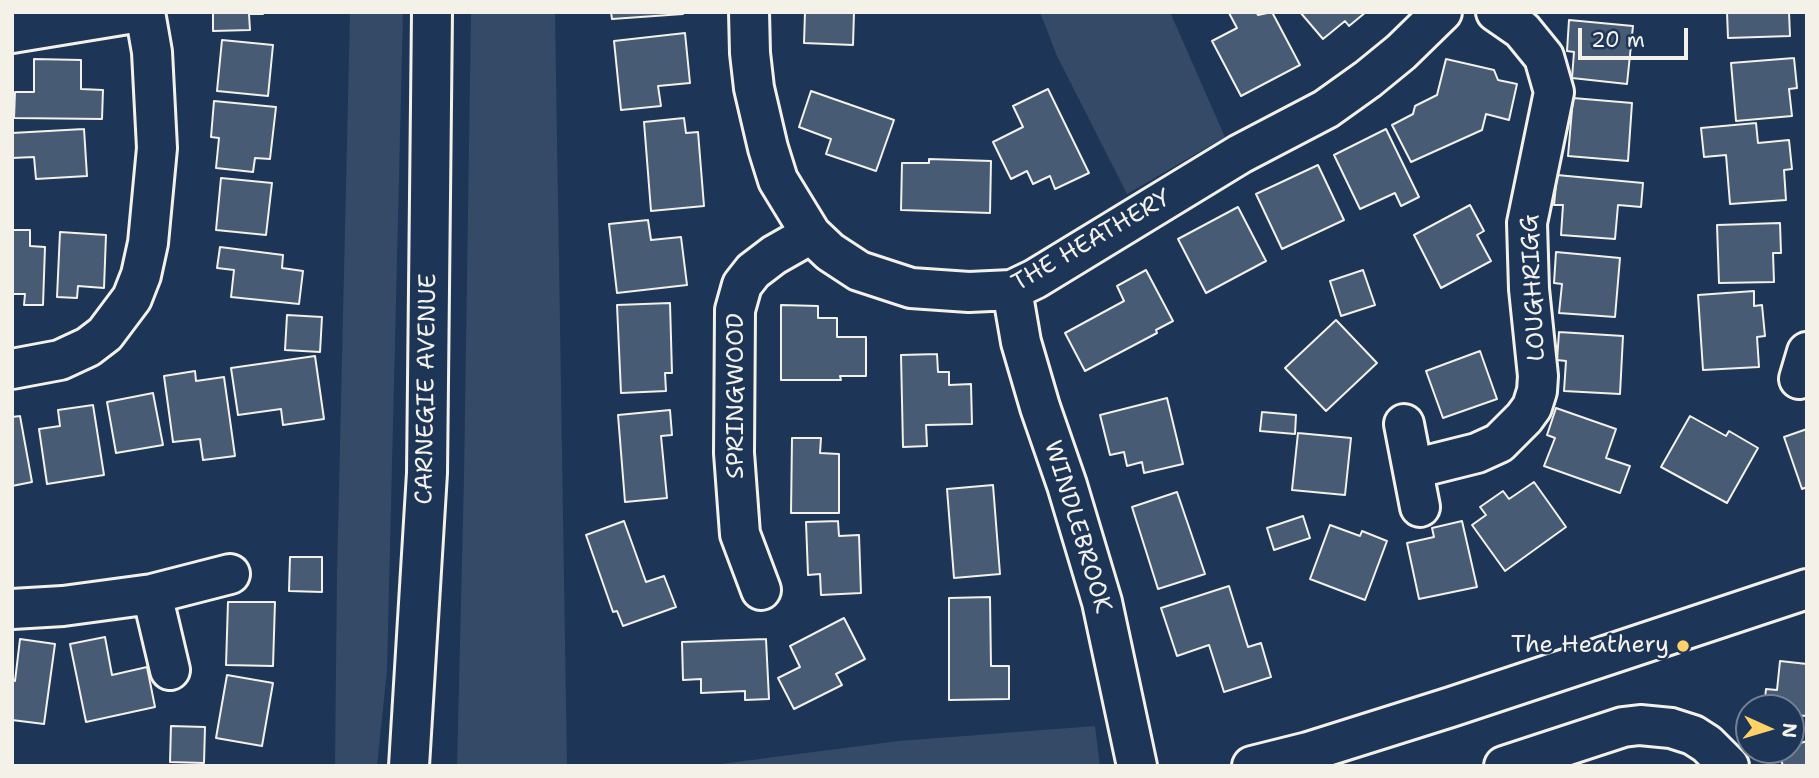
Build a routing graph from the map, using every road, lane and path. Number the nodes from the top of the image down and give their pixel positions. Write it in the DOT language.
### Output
graph roads {
  1 [pos="140,12"];
  2 [pos="145,12"];
  3 [pos="432,12"];
  4 [pos="749,12"];
  5 [pos="1441,12"];
  6 [pos="1496,12"];
  7 [pos="12,33"];
  8 [pos="811,234"];
  9 [pos="1012,290"];
  10 [pos="12,369"];
  11 [pos="1404,424"];
  12 [pos="1413,469"];
  13 [pos="1420,506"];
  14 [pos="230,574"];
  15 [pos="1807,589"];
  16 [pos="761,590"];
  17 [pos="152,594"];
  18 [pos="12,609"];
  19 [pos="170,670"];
  20 [pos="409,766"];
  21 [pos="1137,766"];
  22 [pos="1252,766"];
  23 [pos="1504,766"];
  24 [pos="1729,766"];
  1 -- 7 [label="street"];
  2 -- 10 [label="street"];
  3 -- 20 [label="street, CARNEGIE AVENUE"];
  4 -- 8 [label="street, THE HEATHERY"];
  5 -- 9 [label="street, THE HEATHERY"];
  6 -- 12 [label="street, LOUGHRIGG"];
  8 -- 9 [label="street, THE HEATHERY"];
  8 -- 16 [label="street, SPRINGWOOD"];
  9 -- 21 [label="street, WINDLEBROOK"];
  11 -- 12 [label="street"];
  12 -- 13 [label="street"];
  14 -- 17 [label="street"];
  15 -- 22 [label="street"];
  17 -- 18 [label="street"];
  17 -- 19 [label="street"];
  23 -- 24 [label="street"];
}
